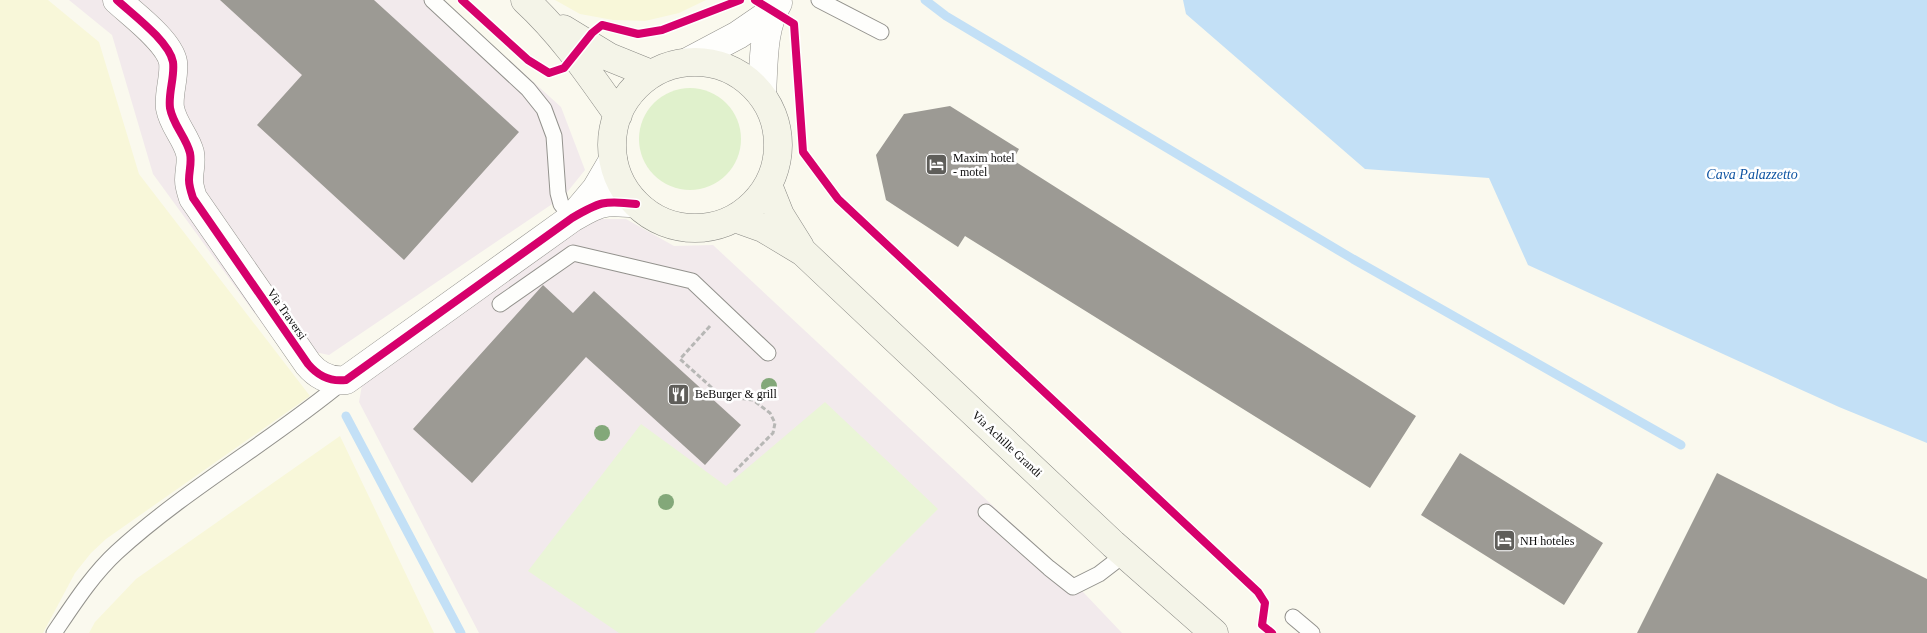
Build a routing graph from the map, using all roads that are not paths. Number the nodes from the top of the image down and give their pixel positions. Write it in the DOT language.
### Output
graph roads {
  1 [pos="117,0"];
  2 [pos="432,0"];
  3 [pos="820,0"];
  4 [pos="776,5"];
  5 [pos="535,9"];
  6 [pos="882,32"];
  7 [pos="689,61"];
  8 [pos="651,74"];
  9 [pos="762,94"];
  10 [pos="618,115"];
  11 [pos="613,160"];
  12 [pos="768,185"];
  13 [pos="636,204"];
  14 [pos="572,218"];
  15 [pos="735,218"];
  16 [pos="803,252"];
  17 [pos="500,304"];
  18 [pos="768,353"];
  19 [pos="346,380"];
  20 [pos="986,512"];
  21 [pos="1125,554"];
  22 [pos="1293,617"];
  23 [pos="54,633"];
  24 [pos="1214,633"];
  25 [pos="1312,633"];
  1 -- 19 [label="street, Via Traversi"];
  2 -- 14 [label="lane"];
  3 -- 6 [label="lane"];
  4 -- 7 [label="street"];
  4 -- 9 [label="street"];
  5 -- 8 [label="main road"];
  5 -- 10 [label="main road"];
  7 -- 8 [label="main road"];
  7 -- 9 [label="main road"];
  8 -- 10 [label="main road"];
  9 -- 12 [label="main road"];
  10 -- 11 [label="main road"];
  11 -- 13 [label="main road"];
  11 -- 14 [label="street"];
  12 -- 15 [label="main road"];
  12 -- 16 [label="main road, Via Achille Grandi"];
  13 -- 14 [label="street"];
  13 -- 15 [label="main road"];
  14 -- 19 [label="street"];
  15 -- 16 [label="main road, Via Achille Grandi"];
  16 -- 21 [label="main road, Via Achille Grandi"];
  17 -- 18 [label="lane"];
  19 -- 23 [label="lane"];
  20 -- 21 [label="lane"];
  21 -- 24 [label="main road, Via Achille Grandi"];
  22 -- 25 [label="lane"];
}
